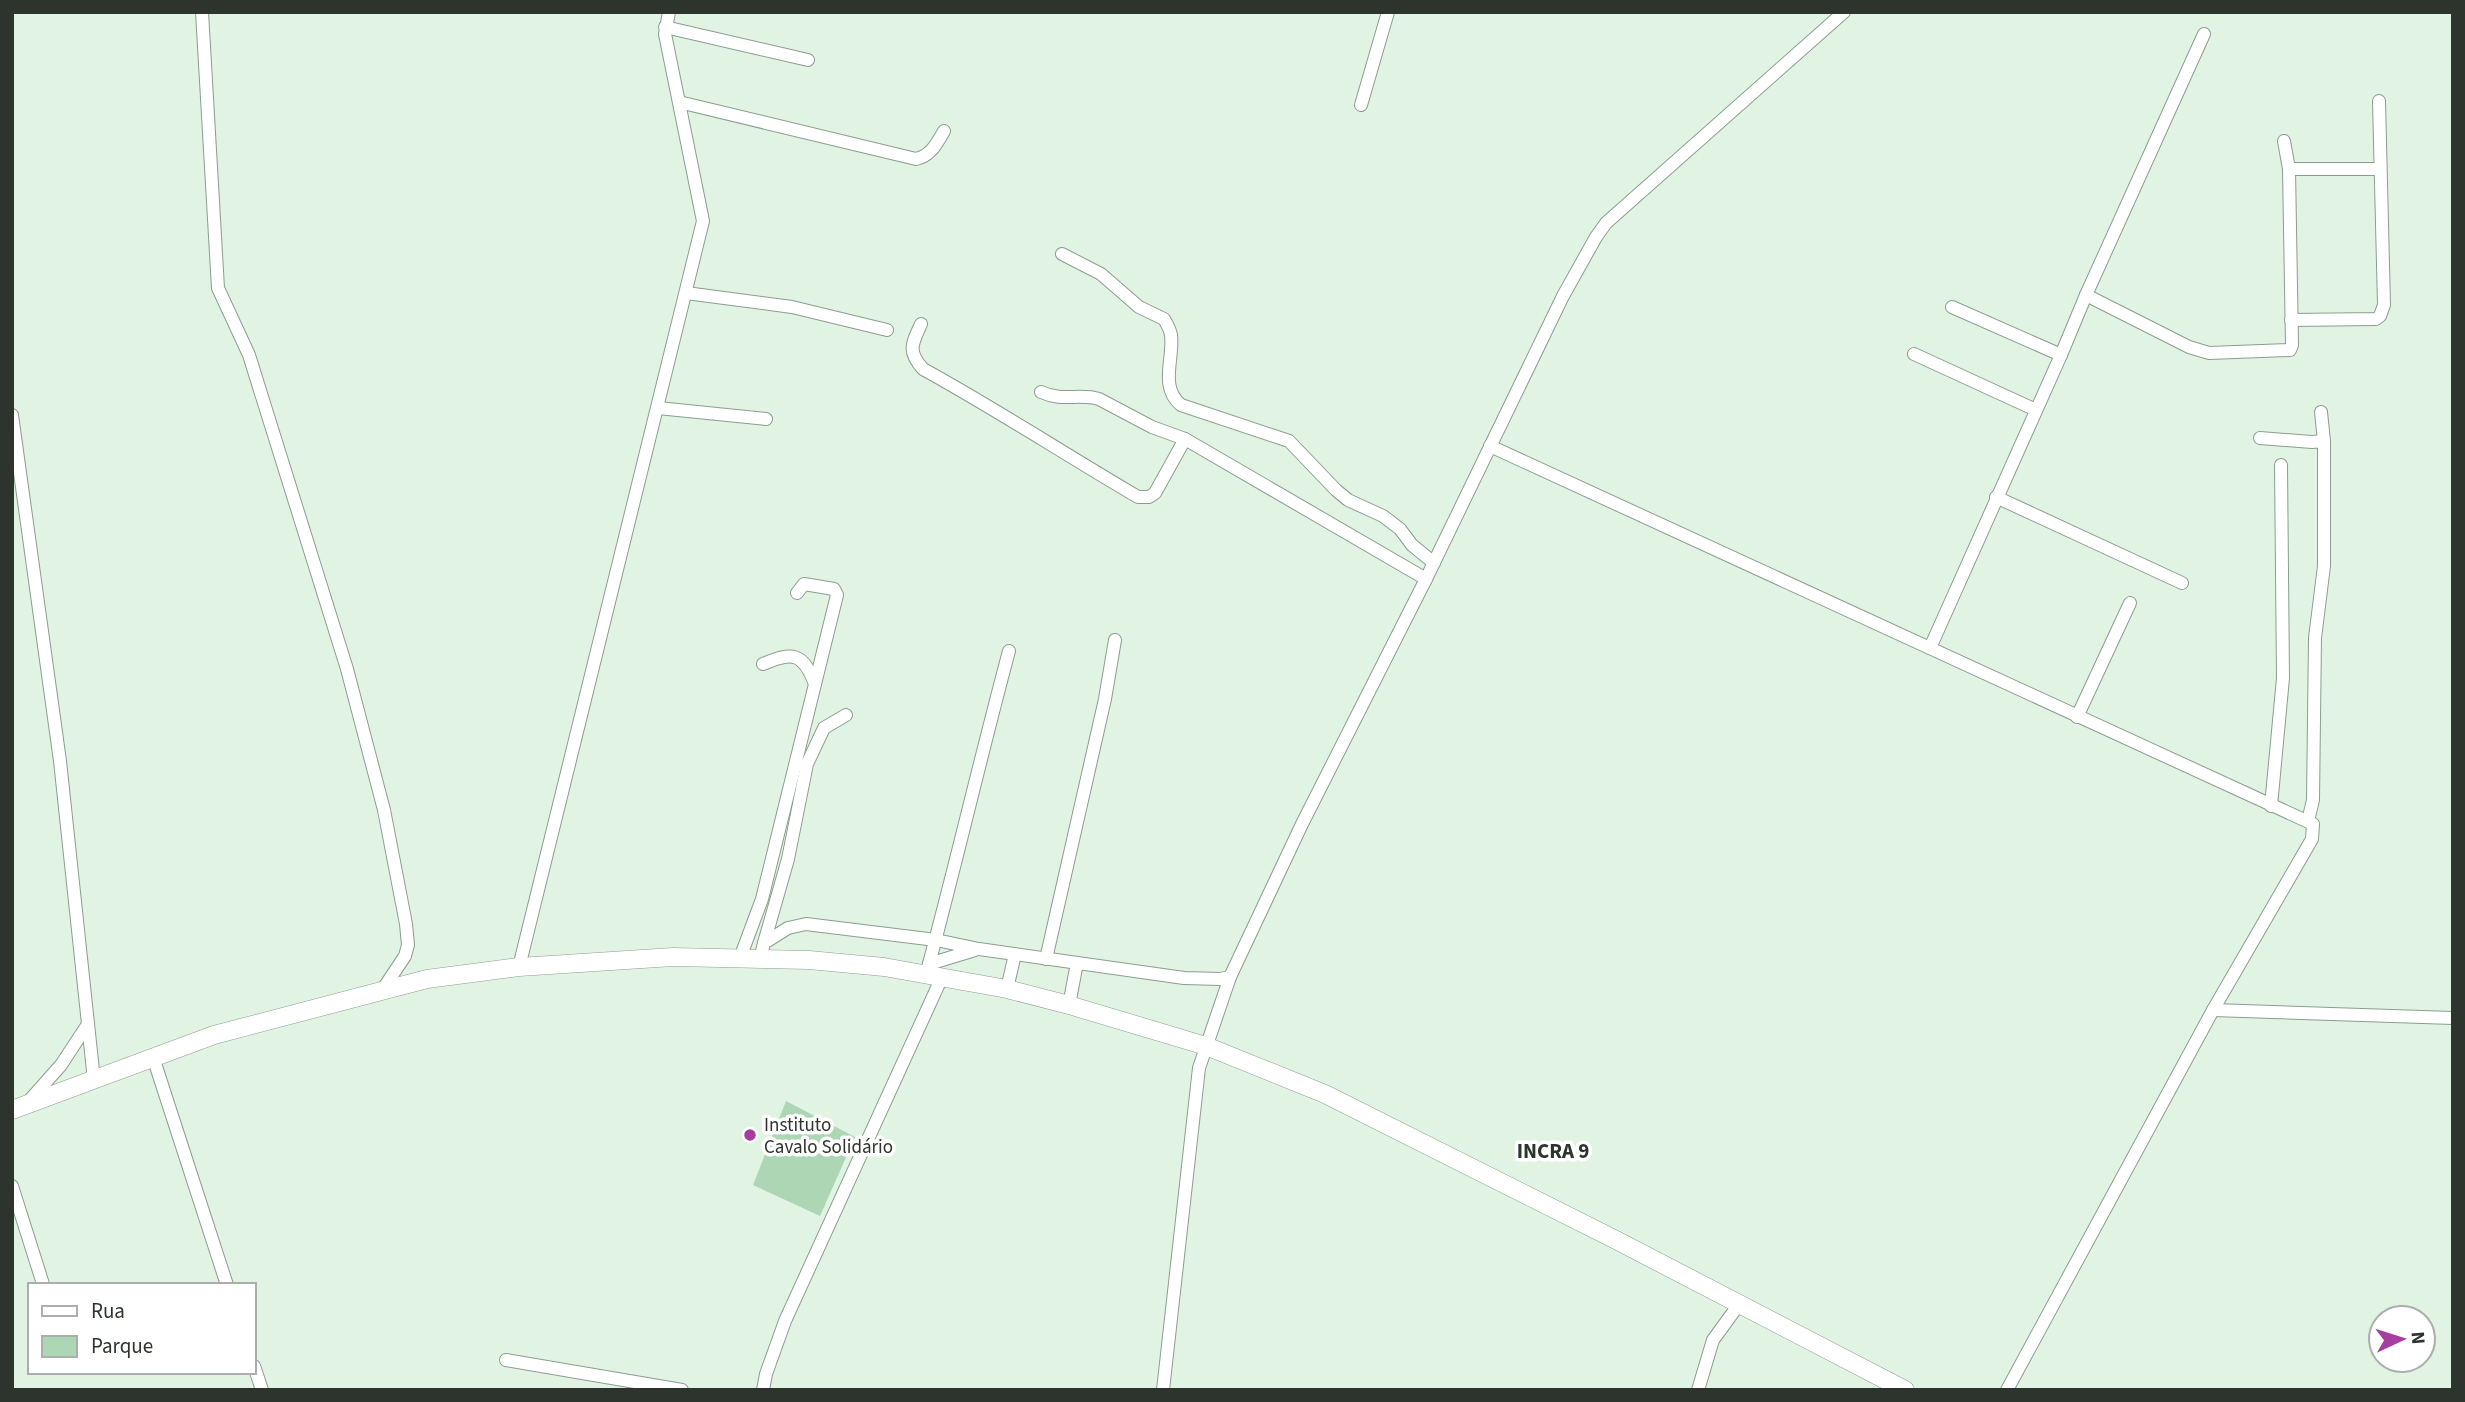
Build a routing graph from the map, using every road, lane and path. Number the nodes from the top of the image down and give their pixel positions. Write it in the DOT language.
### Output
graph roads {
  1 [pos="202,12"];
  2 [pos="669,12"];
  3 [pos="1388,12"];
  4 [pos="1844,12"];
  5 [pos="665,27"];
  6 [pos="2204,34"];
  7 [pos="808,60"];
  8 [pos="2379,101"];
  9 [pos="679,102"];
  10 [pos="1362,105"];
  11 [pos="944,131"];
  12 [pos="2284,141"];
  13 [pos="2289,169"];
  14 [pos="2380,169"];
  15 [pos="1062,254"];
  16 [pos="686,293"];
  17 [pos="2086,295"];
  18 [pos="1952,307"];
  19 [pos="2291,320"];
  20 [pos="920,324"];
  21 [pos="887,330"];
  22 [pos="1914,354"];
  23 [pos="2061,355"];
  24 [pos="1041,392"];
  25 [pos="658,408"];
  26 [pos="2036,410"];
  27 [pos="2321,412"];
  28 [pos="12,415"];
  29 [pos="766,419"];
  30 [pos="2260,438"];
  31 [pos="1185,439"];
  32 [pos="2324,440"];
  33 [pos="1490,446"];
  34 [pos="2281,465"];
  35 [pos="1996,497"];
  36 [pos="1434,563"];
  37 [pos="1426,579"];
  38 [pos="2182,583"];
  39 [pos="797,593"];
  40 [pos="2130,603"];
  41 [pos="1115,640"];
  42 [pos="1930,648"];
  43 [pos="1009,651"];
  44 [pos="763,664"];
  45 [pos="816,685"];
  46 [pos="846,715"];
  47 [pos="2077,717"];
  48 [pos="2271,806"];
  49 [pos="2308,821"];
  50 [pos="936,940"];
  51 [pos="979,949"];
  52 [pos="762,951"];
  53 [pos="1015,954"];
  54 [pos="740,958"];
  55 [pos="1046,959"];
  56 [pos="1077,963"];
  57 [pos="519,967"];
  58 [pos="932,972"];
  59 [pos="1230,977"];
  60 [pos="383,989"];
  61 [pos="1007,989"];
  62 [pos="1069,1005"];
  63 [pos="2213,1010"];
  64 [pos="2453,1018"];
  65 [pos="88,1024"];
  66 [pos="1206,1046"];
  67 [pos="153,1057"];
  68 [pos="94,1080"];
  69 [pos="19,1108"];
  70 [pos="12,1186"];
  71 [pos="43,1283"];
  72 [pos="226,1283"];
  73 [pos="1740,1303"];
  74 [pos="506,1360"];
  75 [pos="256,1373"];
  76 [pos="261,1390"];
  77 [pos="682,1390"];
  78 [pos="763,1390"];
  79 [pos="1163,1390"];
  80 [pos="1698,1390"];
  81 [pos="1905,1390"];
  82 [pos="2007,1390"];
  1 -- 60 [label="street"];
  2 -- 5 [label="street"];
  3 -- 10 [label="street"];
  4 -- 33 [label="street"];
  5 -- 7 [label="street"];
  5 -- 9 [label="street"];
  6 -- 17 [label="street"];
  8 -- 14 [label="street"];
  9 -- 11 [label="street"];
  9 -- 16 [label="street"];
  12 -- 13 [label="street"];
  13 -- 14 [label="street"];
  13 -- 19 [label="street"];
  14 -- 19 [label="street"];
  15 -- 36 [label="street"];
  16 -- 21 [label="street"];
  16 -- 25 [label="street"];
  17 -- 19 [label="street"];
  17 -- 23 [label="street"];
  18 -- 23 [label="street"];
  20 -- 31 [label="street"];
  22 -- 26 [label="street"];
  23 -- 26 [label="street"];
  24 -- 31 [label="street"];
  25 -- 29 [label="street"];
  25 -- 57 [label="street"];
  26 -- 35 [label="street"];
  27 -- 32 [label="street"];
  28 -- 65 [label="street"];
  30 -- 32 [label="street"];
  31 -- 37 [label="street"];
  32 -- 49 [label="street"];
  33 -- 36 [label="street"];
  33 -- 42 [label="street"];
  34 -- 48 [label="street"];
  35 -- 38 [label="street"];
  35 -- 42 [label="street"];
  36 -- 37 [label="street"];
  37 -- 59 [label="street"];
  39 -- 45 [label="street"];
  40 -- 47 [label="street"];
  41 -- 55 [label="street"];
  42 -- 47 [label="street"];
  43 -- 50 [label="street"];
  44 -- 45 [label="street"];
  45 -- 54 [label="street"];
  46 -- 52 [label="street"];
  47 -- 48 [label="street"];
  48 -- 49 [label="street"];
  49 -- 63 [label="street"];
  50 -- 51 [label="street"];
  50 -- 52 [label="street"];
  50 -- 58 [label="street"];
  51 -- 53 [label="street"];
  51 -- 58 [label="street"];
  52 -- 54 [label="main road"];
  52 -- 58 [label="main road"];
  53 -- 55 [label="street"];
  53 -- 61 [label="street"];
  54 -- 57 [label="main road"];
  55 -- 56 [label="street"];
  56 -- 59 [label="street"];
  56 -- 62 [label="street"];
  57 -- 60 [label="main road"];
  58 -- 61 [label="main road"];
  58 -- 78 [label="street"];
  59 -- 66 [label="street"];
  60 -- 67 [label="main road"];
  61 -- 62 [label="main road"];
  62 -- 66 [label="main road"];
  63 -- 64 [label="street"];
  63 -- 82 [label="street"];
  65 -- 68 [label="street"];
  65 -- 69 [label="street"];
  66 -- 73 [label="main road"];
  66 -- 79 [label="street"];
  67 -- 68 [label="main road"];
  67 -- 72 [label="street"];
  68 -- 69 [label="main road"];
  70 -- 71 [label="street"];
  73 -- 80 [label="street"];
  73 -- 81 [label="main road"];
  74 -- 77 [label="street"];
  75 -- 76 [label="street"];
}
